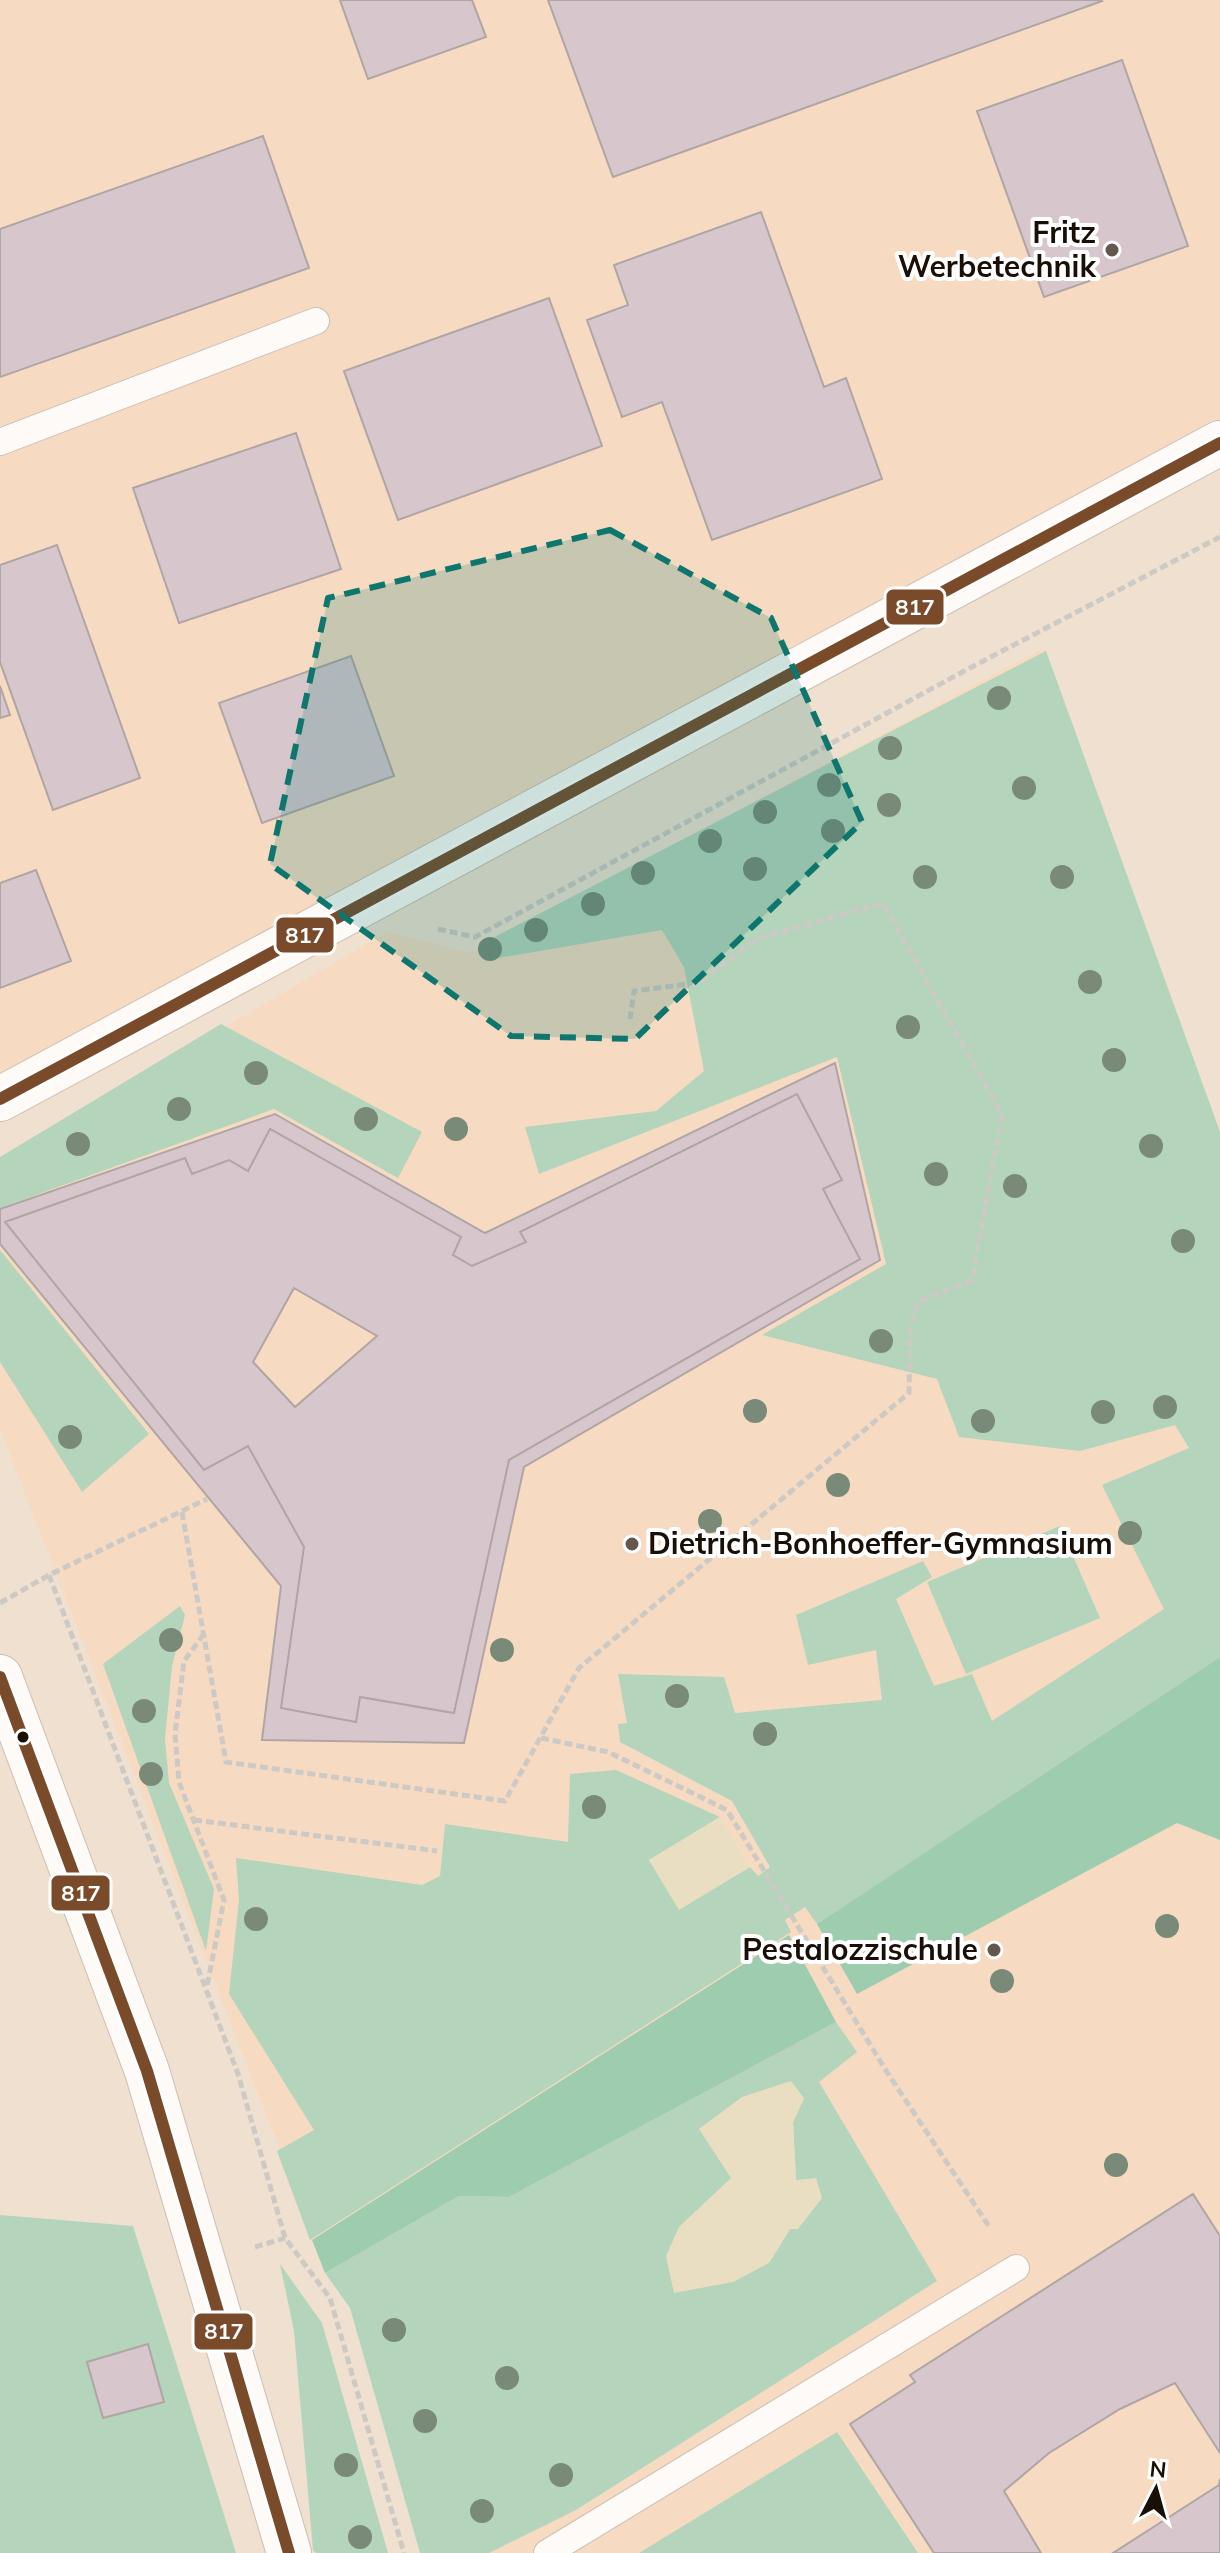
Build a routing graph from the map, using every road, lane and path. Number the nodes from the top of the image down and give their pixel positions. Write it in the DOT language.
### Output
graph roads {
  1 [pos="316,321"];
  2 [pos="0,442"];
  3 [pos="1220,443"];
  4 [pos="1220,537"];
  5 [pos="365,903"];
  6 [pos="630,1019"];
  7 [pos="0,1099"];
  8 [pos="207,1499"];
  9 [pos="182,1512"];
  10 [pos="49,1575"];
  11 [pos="0,1603"];
  12 [pos="204,1634"];
  13 [pos="0,1677"];
  14 [pos="541,1738"];
  15 [pos="194,1820"];
  16 [pos="437,1851"];
  17 [pos="206,1987"];
  18 [pos="1016,2268"];
  19 [pos="289,2553"];
  20 [pos="404,2553"];
  21 [pos="547,2553"];
  1 -- 2 [label="lane"];
  3 -- 5 [label="street"];
  4 -- 5 [label="path"];
  5 -- 7 [label="street"];
  6 -- 14 [label="path"];
  8 -- 9 [label="path"];
  9 -- 10 [label="path"];
  9 -- 12 [label="path"];
  10 -- 11 [label="path"];
  10 -- 17 [label="path"];
  12 -- 14 [label="path"];
  12 -- 15 [label="path"];
  13 -- 19 [label="street"];
  14 -- 18 [label="path"];
  15 -- 16 [label="path"];
  15 -- 17 [label="path"];
  17 -- 20 [label="path"];
  18 -- 21 [label="lane"];
}
